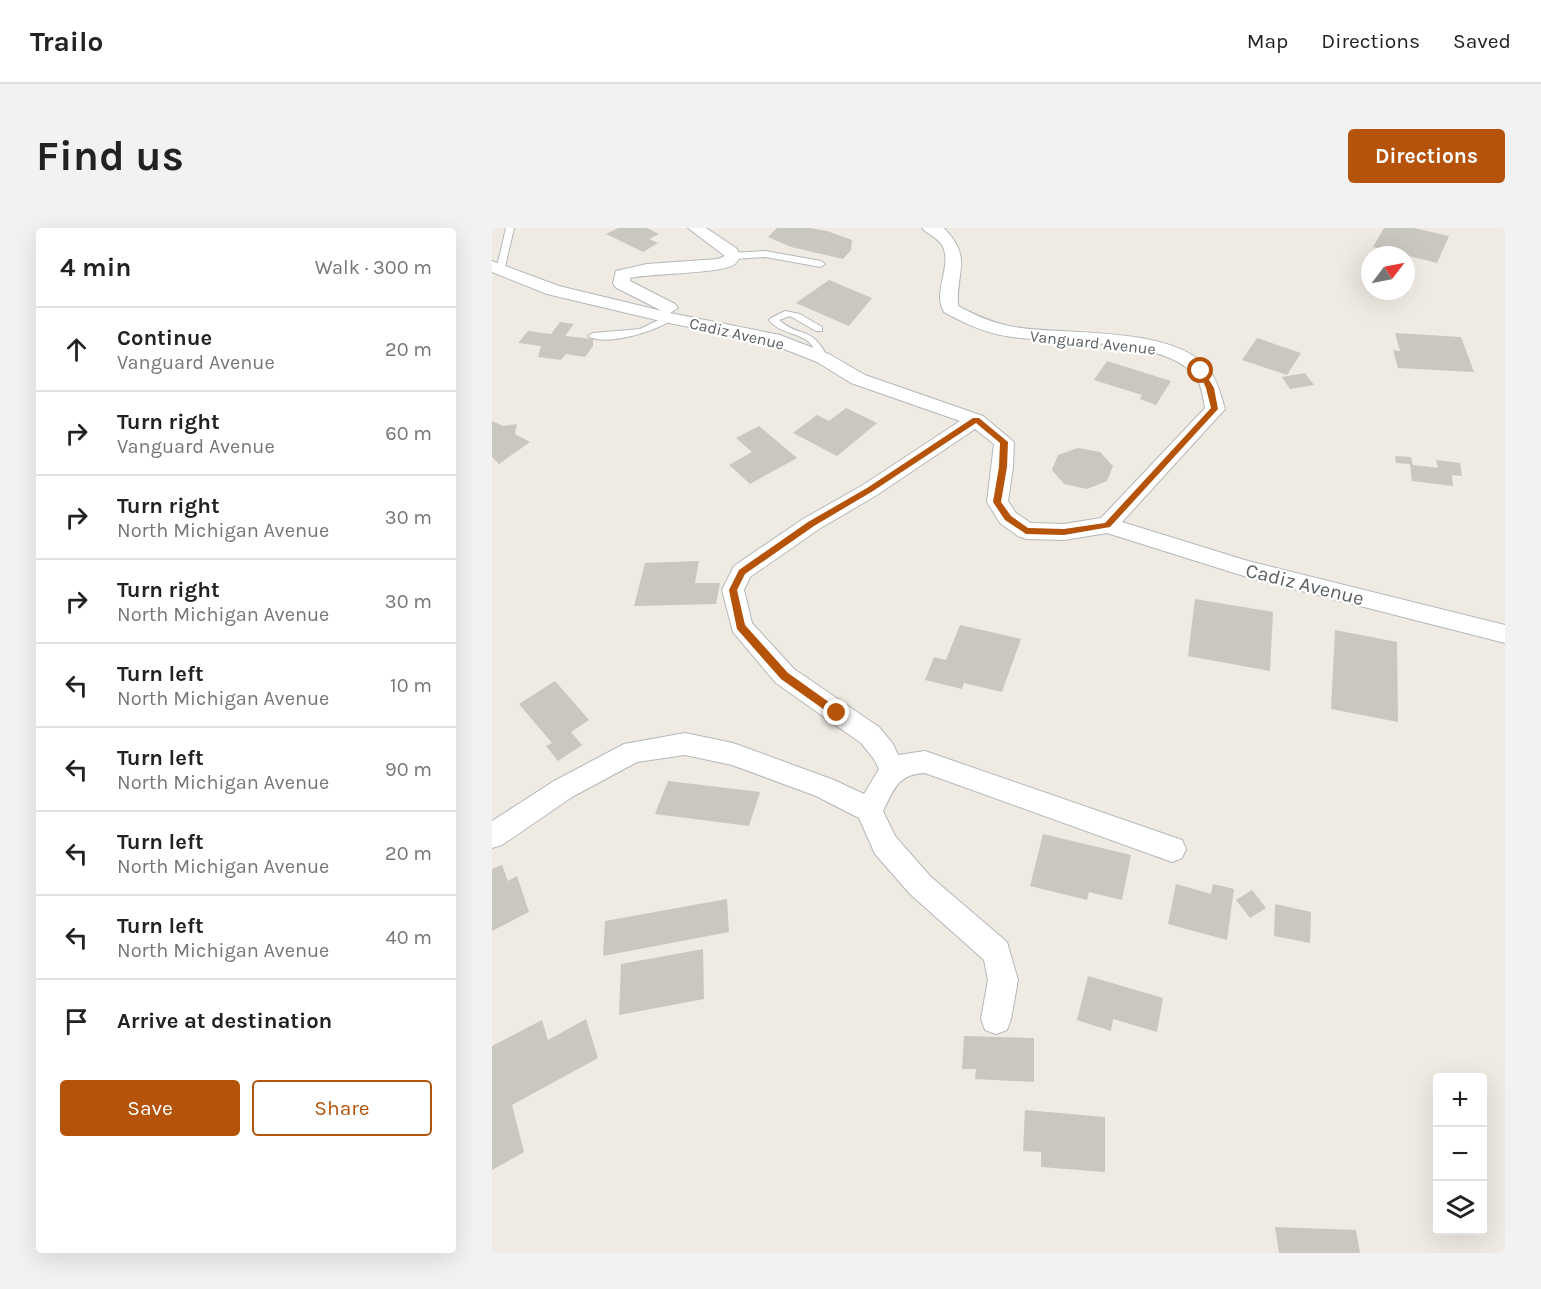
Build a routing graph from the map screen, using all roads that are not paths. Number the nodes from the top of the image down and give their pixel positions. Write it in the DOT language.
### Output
graph roads {
  1 [pos="510,228"];
  2 [pos="930,228"];
  3 [pos="702,230"];
  4 [pos="733,256"];
  5 [pos="821,264"];
  6 [pos="496,268"];
  7 [pos="669,318"];
  8 [pos="705,324"];
  9 [pos="819,329"];
  10 [pos="593,336"];
  11 [pos="823,358"];
  12 [pos="976,420"];
  13 [pos="1107,525"];
  14 [pos="1505,634"];
  15 [pos="892,770"];
  16 [pos="869,810"];
  17 [pos="492,836"];
  18 [pos="1172,849"];
  19 [pos="996,1019"];
  1 -- 6 [label="lane"];
  2 -- 13 [label="street, Vanguard Avenue"];
  3 -- 4 [label="street"];
  4 -- 5 [label="lane"];
  4 -- 8 [label="street"];
  6 -- 7 [label="street, Cadiz Avenue"];
  7 -- 8 [label="street, Cadiz Avenue"];
  7 -- 10 [label="lane"];
  8 -- 11 [label="street, Cadiz Avenue"];
  9 -- 11 [label="lane"];
  11 -- 12 [label="street, Cadiz Avenue"];
  12 -- 13 [label="street, Cadiz Avenue"];
  12 -- 15 [label="street"];
  13 -- 14 [label="street, Cadiz Avenue"];
  15 -- 16 [label="street"];
  15 -- 18 [label="street"];
  16 -- 17 [label="street"];
  16 -- 19 [label="street"];
}
